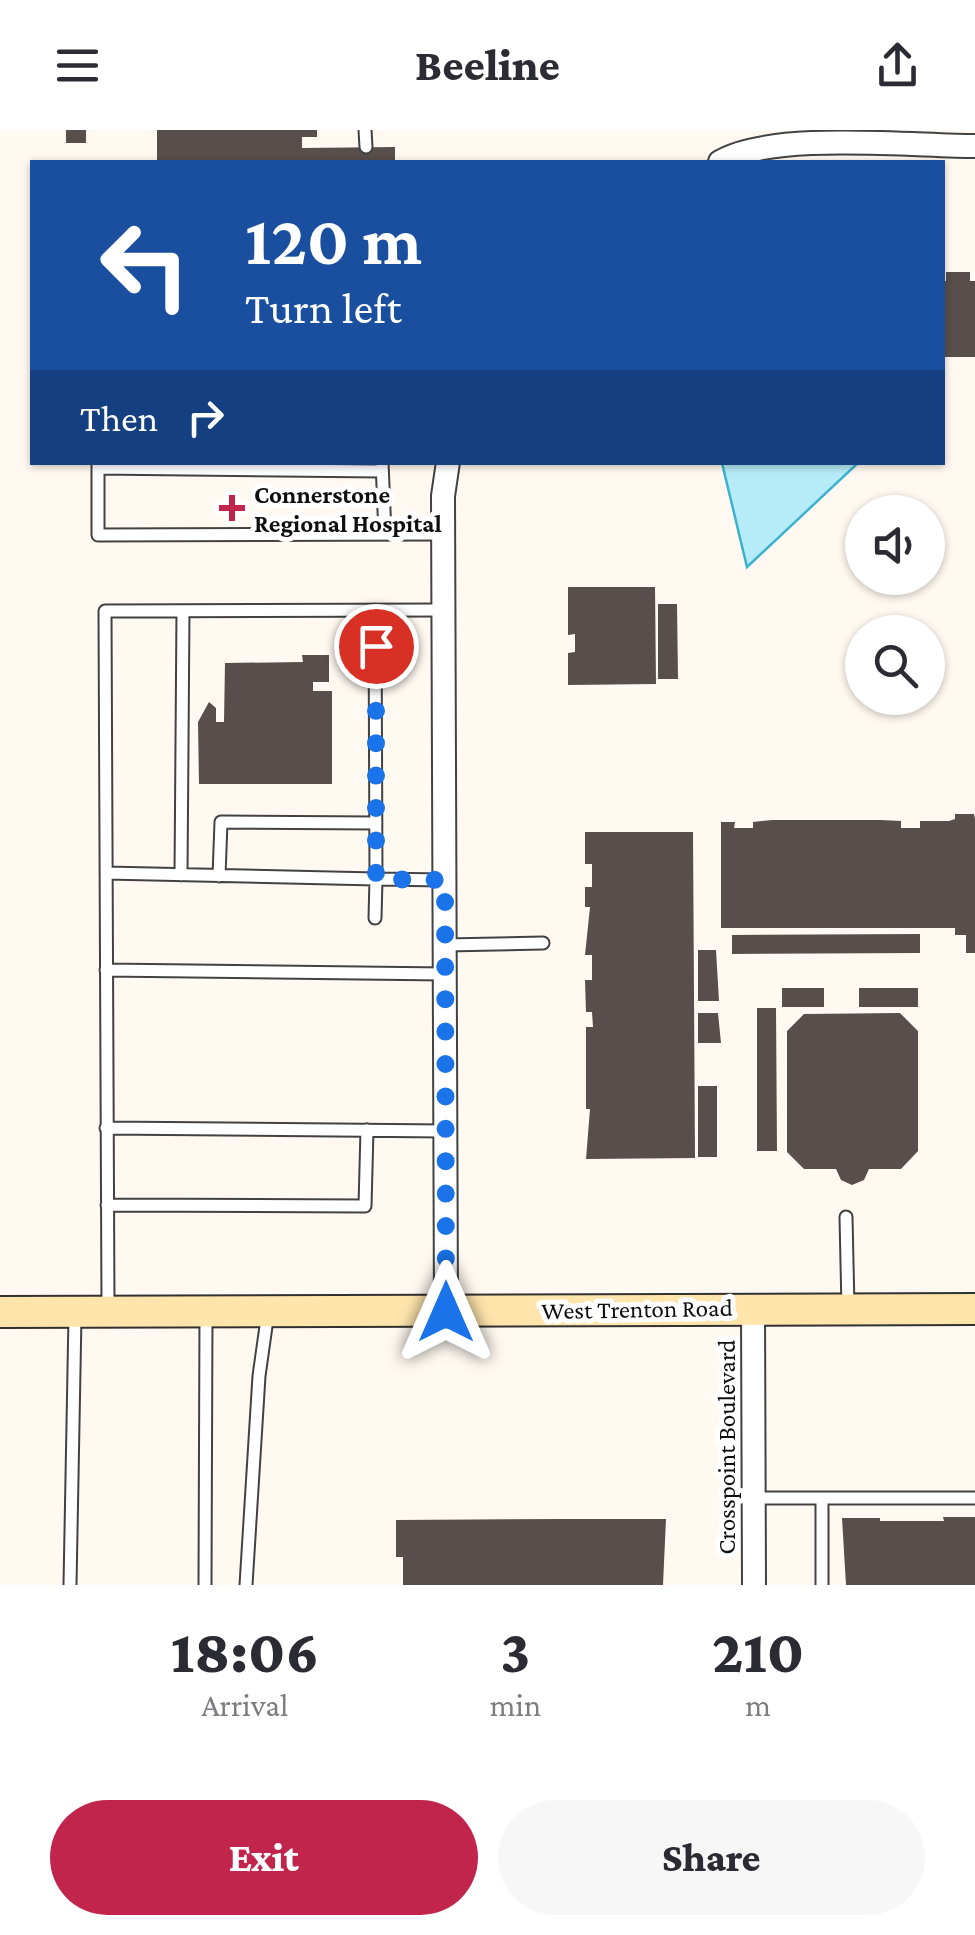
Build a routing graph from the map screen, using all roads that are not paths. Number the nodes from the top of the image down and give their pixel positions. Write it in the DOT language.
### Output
graph roads {
  1 [pos="365,130"];
  2 [pos="975,146"];
  3 [pos="366,147"];
  4 [pos="724,160"];
  5 [pos="98,465"];
  6 [pos="448,465"];
  7 [pos="382,467"];
  8 [pos="385,534"];
  9 [pos="444,534"];
  10 [pos="375,610"];
  11 [pos="444,610"];
  12 [pos="183,611"];
  13 [pos="376,823"];
  14 [pos="106,873"];
  15 [pos="181,875"];
  16 [pos="219,876"];
  17 [pos="376,879"];
  18 [pos="445,880"];
  19 [pos="375,918"];
  20 [pos="543,944"];
  21 [pos="445,945"];
  22 [pos="106,970"];
  23 [pos="445,974"];
  24 [pos="106,1128"];
  25 [pos="366,1130"];
  26 [pos="446,1131"];
  27 [pos="106,1204"];
  28 [pos="846,1217"];
  29 [pos="753,1308"];
  30 [pos="848,1308"];
  31 [pos="975,1309"];
  32 [pos="0,1312"];
  33 [pos="75,1312"];
  34 [pos="108,1312"];
  35 [pos="206,1312"];
  36 [pos="268,1312"];
  37 [pos="446,1312"];
  38 [pos="754,1498"];
  39 [pos="822,1498"];
  40 [pos="975,1498"];
  41 [pos="70,1585"];
  42 [pos="204,1585"];
  43 [pos="246,1585"];
  44 [pos="754,1585"];
  45 [pos="822,1585"];
  1 -- 3 [label="lane"];
  2 -- 4 [label="street"];
  5 -- 7 [label="lane"];
  5 -- 8 [label="lane"];
  6 -- 9 [label="street"];
  7 -- 8 [label="lane"];
  8 -- 9 [label="lane"];
  9 -- 11 [label="street"];
  10 -- 11 [label="lane"];
  10 -- 12 [label="lane"];
  10 -- 13 [label="lane"];
  11 -- 18 [label="street"];
  12 -- 14 [label="lane"];
  12 -- 15 [label="lane"];
  13 -- 16 [label="lane"];
  13 -- 17 [label="lane"];
  14 -- 15 [label="lane"];
  14 -- 22 [label="lane"];
  15 -- 16 [label="lane"];
  16 -- 17 [label="lane"];
  17 -- 18 [label="lane"];
  17 -- 19 [label="lane"];
  18 -- 21 [label="street"];
  20 -- 21 [label="lane"];
  21 -- 23 [label="street"];
  22 -- 23 [label="lane"];
  22 -- 24 [label="lane"];
  23 -- 26 [label="street"];
  24 -- 25 [label="lane"];
  24 -- 27 [label="lane"];
  25 -- 26 [label="lane"];
  25 -- 27 [label="lane"];
  26 -- 37 [label="street"];
  27 -- 34 [label="lane"];
  28 -- 30 [label="lane"];
  29 -- 30 [label="main road, West Trenton Road"];
  29 -- 37 [label="main road, West Trenton Road"];
  29 -- 38 [label="street, Crosspoint Boulevard"];
  30 -- 31 [label="main road, West Trenton Road"];
  32 -- 33 [label="main road, West Trenton Road"];
  33 -- 34 [label="main road, West Trenton Road"];
  33 -- 41 [label="lane"];
  34 -- 35 [label="main road, West Trenton Road"];
  35 -- 36 [label="main road, West Trenton Road"];
  35 -- 42 [label="lane"];
  36 -- 37 [label="main road, West Trenton Road"];
  36 -- 43 [label="lane"];
  38 -- 39 [label="lane"];
  38 -- 44 [label="street, Crosspoint Boulevard"];
  39 -- 40 [label="lane"];
  39 -- 45 [label="lane"];
}
